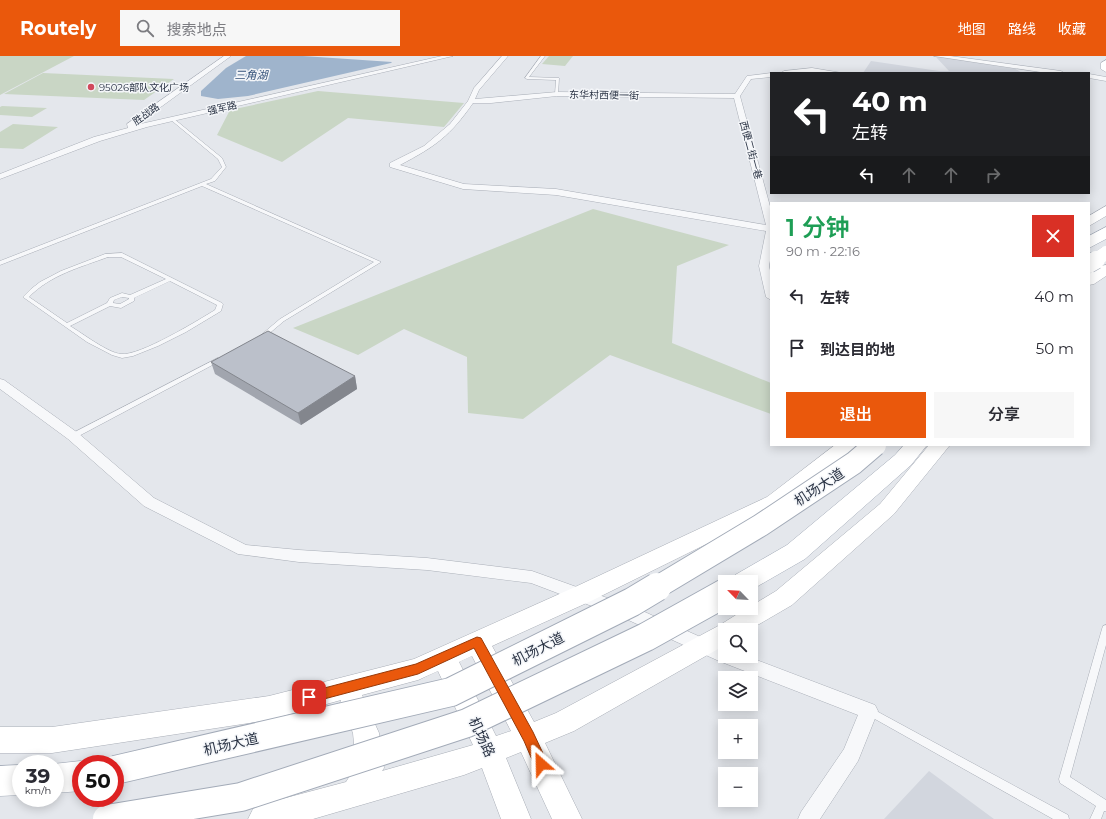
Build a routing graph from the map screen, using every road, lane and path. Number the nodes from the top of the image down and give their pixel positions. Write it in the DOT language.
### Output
graph roads {
  1 [pos="228,56"];
  2 [pos="418,56"];
  3 [pos="505,56"];
  4 [pos="543,56"];
  5 [pos="937,56"];
  6 [pos="447,57"];
  7 [pos="1106,63"];
  8 [pos="1106,69"];
  9 [pos="793,72"];
  10 [pos="830,72"];
  11 [pos="1054,72"];
  12 [pos="770,75"];
  13 [pos="1090,78"];
  14 [pos="1106,79"];
  15 [pos="557,94"];
  16 [pos="737,96"];
  17 [pos="471,101"];
  18 [pos="172,119"];
  19 [pos="122,131"];
  20 [pos="0,177"];
  21 [pos="202,184"];
  22 [pos="1106,210"];
  23 [pos="1090,221"];
  24 [pos="770,225"];
  25 [pos="770,229"];
  26 [pos="1106,232"];
  27 [pos="770,234"];
  28 [pos="1090,242"];
  29 [pos="1106,253"];
  30 [pos="0,263"];
  31 [pos="1090,263"];
  32 [pos="1106,269"];
  33 [pos="170,279"];
  34 [pos="1090,280"];
  35 [pos="770,293"];
  36 [pos="131,297"];
  37 [pos="109,304"];
  38 [pos="67,325"];
  39 [pos="253,341"];
  40 [pos="226,356"];
  41 [pos="0,383"];
  42 [pos="73,436"];
  43 [pos="847,446"];
  44 [pos="874,446"];
  45 [pos="915,446"];
  46 [pos="939,446"];
  47 [pos="756,575"];
  48 [pos="583,594"];
  49 [pos="718,596"];
  50 [pos="741,623"];
  51 [pos="1106,629"];
  52 [pos="477,642"];
  53 [pos="718,653"];
  54 [pos="444,657"];
  55 [pos="744,663"];
  56 [pos="336,690"];
  57 [pos="869,711"];
  58 [pos="528,737"];
  59 [pos="0,740"];
  60 [pos="490,752"];
  61 [pos="124,768"];
  62 [pos="12,780"];
  63 [pos="0,781"];
  64 [pos="355,793"];
  65 [pos="1104,805"];
  66 [pos="107,819"];
  67 [pos="263,819"];
  68 [pos="516,819"];
  69 [pos="567,819"];
  70 [pos="808,819"];
  71 [pos="1064,819"];
  72 [pos="1094,819"];
  1 -- 19 [label="street, 胜战路"];
  2 -- 6 [label="street"];
  3 -- 17 [label="street"];
  4 -- 15 [label="lane"];
  5 -- 11 [label="street"];
  6 -- 18 [label="street, 强军路"];
  7 -- 8 [label="street"];
  9 -- 10 [label="street"];
  12 -- 16 [label="street"];
  13 -- 14 [label="street"];
  15 -- 16 [label="street, 东华村西便一街"];
  15 -- 17 [label="street, 东华村西便一街"];
  16 -- 24 [label="street, 西便二街一巷"];
  17 -- 25 [label="street"];
  18 -- 19 [label="street, 强军路"];
  18 -- 21 [label="lane"];
  19 -- 20 [label="street, 强军路"];
  21 -- 30 [label="lane"];
  21 -- 39 [label="lane"];
  22 -- 23 [label="street"];
  26 -- 28 [label="main road"];
  27 -- 35 [label="street, 西便二街一巷"];
  29 -- 31 [label="main road, bridge"];
  32 -- 34 [label="street"];
  33 -- 36 [label="lane"];
  33 -- 38 [label="lane"];
  33 -- 38 [label="lane"];
  36 -- 37 [label="lane"];
  36 -- 37 [label="lane"];
  37 -- 38 [label="lane"];
  40 -- 42 [label="lane"];
  41 -- 42 [label="street"];
  42 -- 48 [label="street"];
  43 -- 48 [label="street"];
  44 -- 61 [label="main road, 机场大道, bridge"];
  45 -- 47 [label="main road"];
  46 -- 50 [label="street"];
  48 -- 52 [label="street"];
  48 -- 53 [label="street"];
  49 -- 66 [label="main road, bridge"];
  51 -- 65 [label="lane"];
  52 -- 54 [label="street"];
  52 -- 58 [label="street"];
  53 -- 58 [label="street"];
  54 -- 56 [label="street"];
  54 -- 60 [label="street, 机场路"];
  55 -- 57 [label="street"];
  56 -- 59 [label="street"];
  56 -- 64 [label="street"];
  57 -- 70 [label="street"];
  57 -- 71 [label="lane"];
  58 -- 60 [label="street"];
  58 -- 69 [label="street"];
  60 -- 64 [label="street"];
  60 -- 68 [label="street, 机场路"];
  62 -- 63 [label="main road"];
  64 -- 67 [label="street"];
  65 -- 72 [label="lane"];
}
